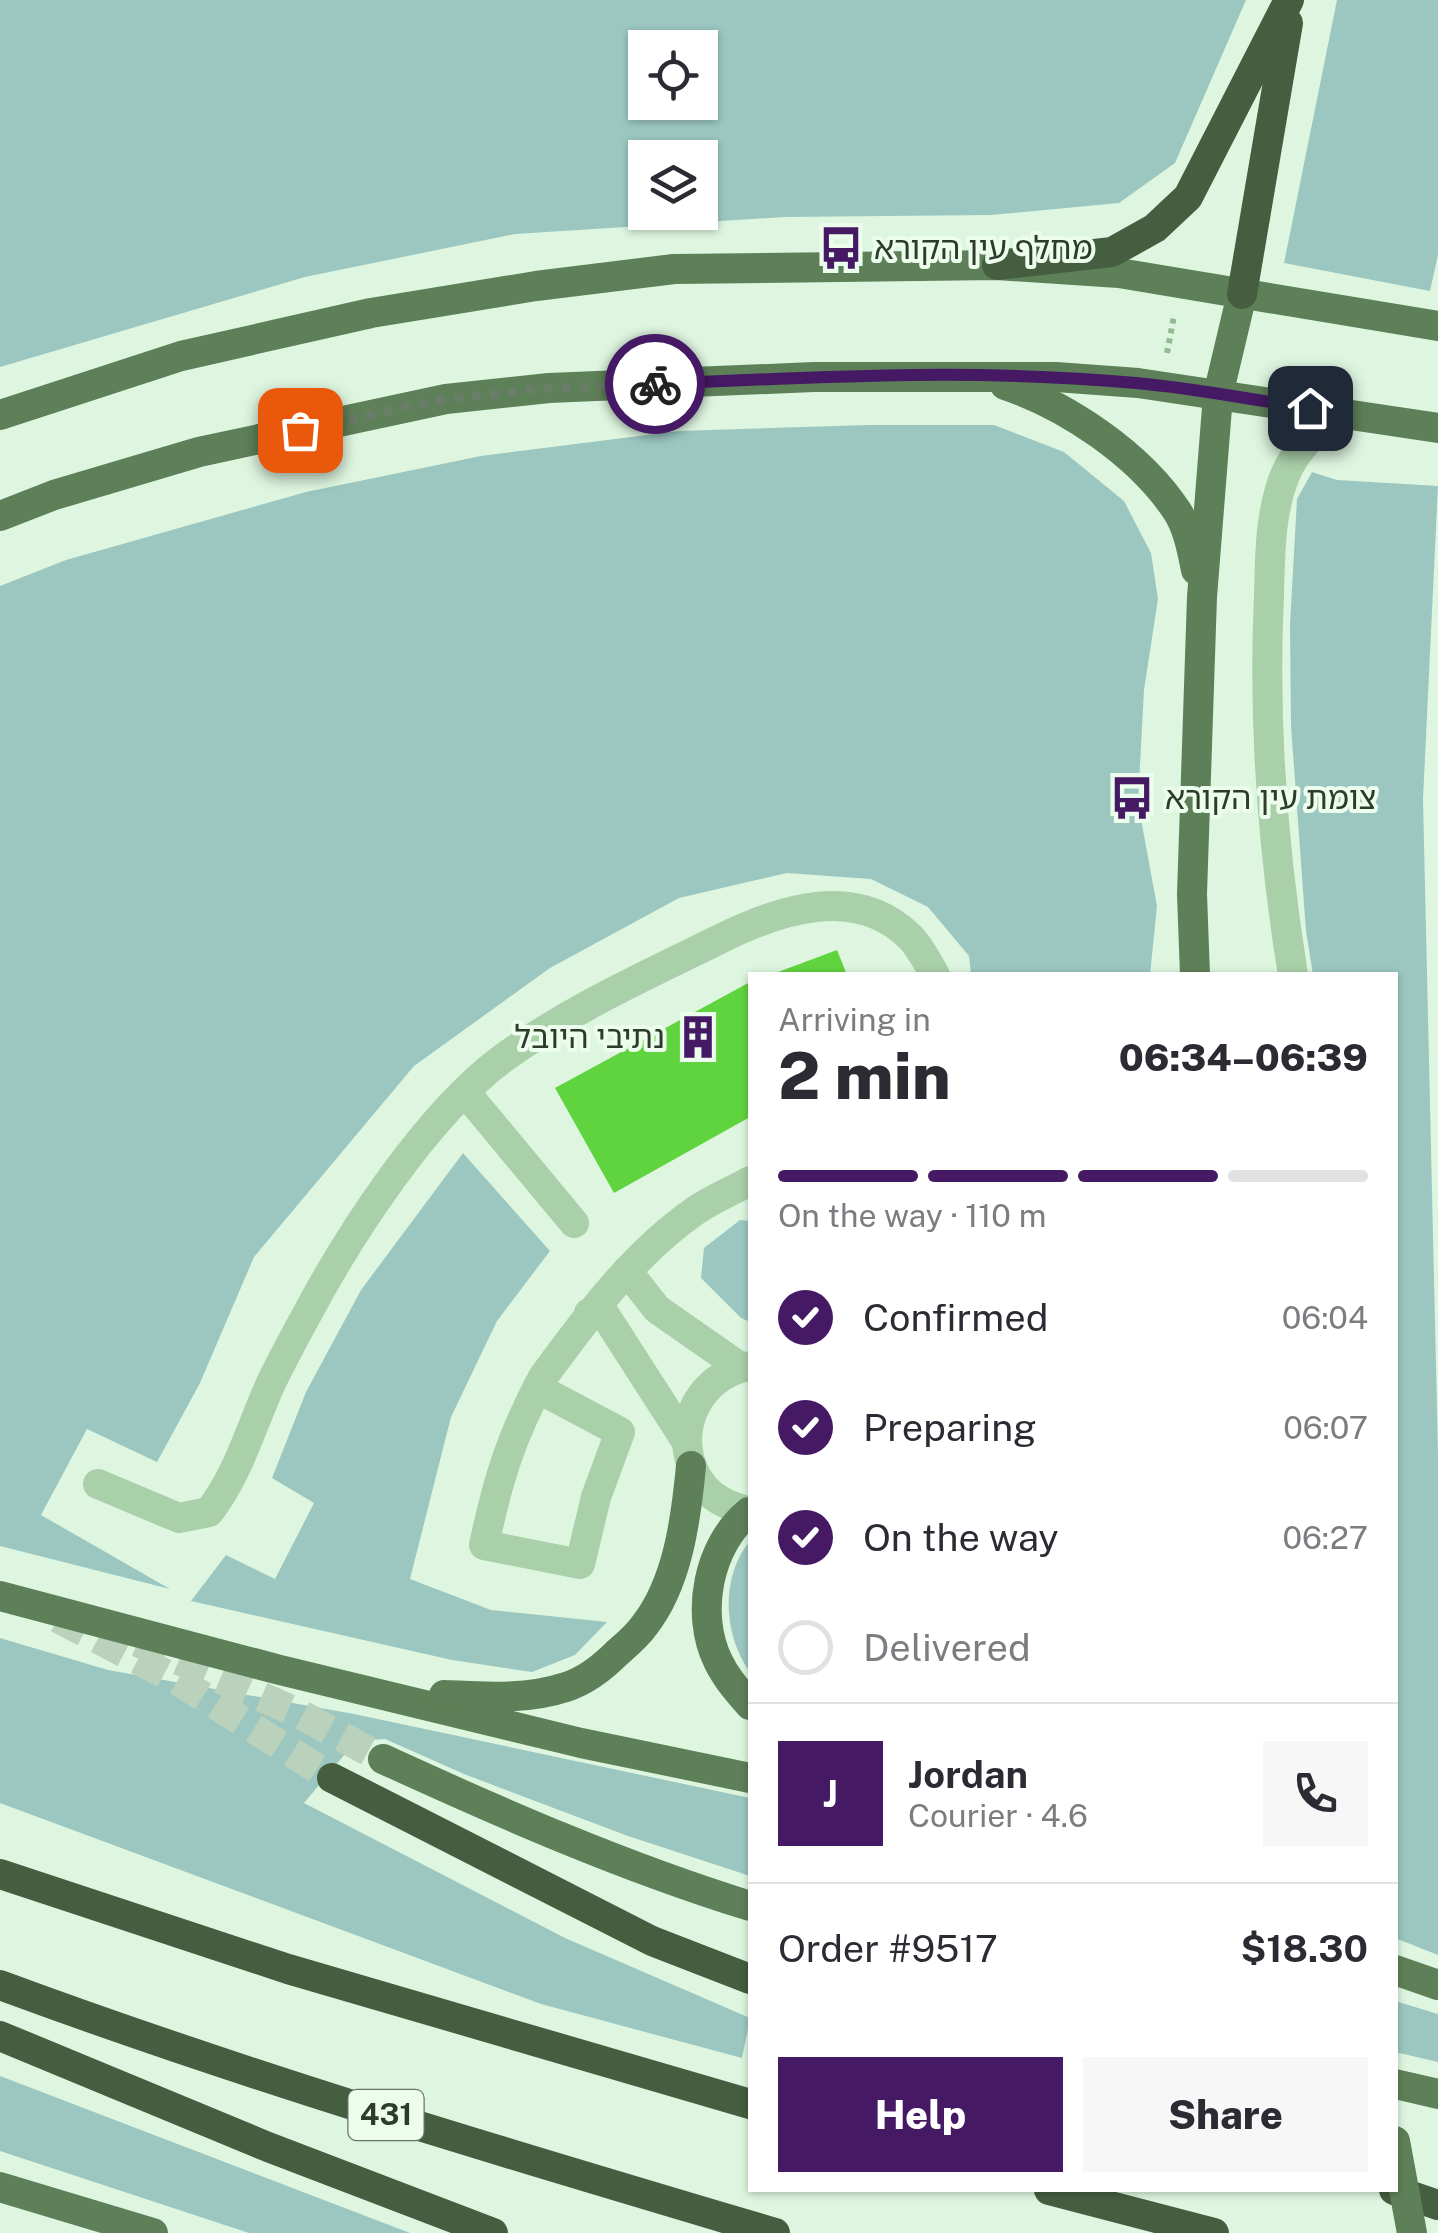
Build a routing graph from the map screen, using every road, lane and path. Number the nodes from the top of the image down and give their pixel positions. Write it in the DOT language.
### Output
graph roads {
  1 [pos="1291,0"];
  2 [pos="997,265"];
  3 [pos="1181,284"];
  4 [pos="1242,294"];
  5 [pos="1438,326"];
  6 [pos="974,374"];
  7 [pos="1161,386"];
  8 [pos="1218,395"];
  9 [pos="1340,413"];
  10 [pos="0,415"];
  11 [pos="1429,427"];
  12 [pos="0,516"];
  13 [pos="1202,597"];
  14 [pos="933,972"];
  15 [pos="1192,972"];
  16 [pos="1293,972"];
  17 [pos="466,1093"];
  18 [pos="748,1182"];
  19 [pos="574,1223"];
  20 [pos="626,1272"];
  21 [pos="589,1313"];
  22 [pos="745,1366"];
  23 [pos="538,1388"];
  24 [pos="688,1453"];
  25 [pos="98,1484"];
  26 [pos="748,1511"];
  27 [pos="748,1514"];
  28 [pos="0,1596"];
  29 [pos="280,1670"];
  30 [pos="748,1702"];
  31 [pos="383,1759"];
  32 [pos="332,1778"];
  33 [pos="748,1778"];
  34 [pos="0,1874"];
  35 [pos="748,1905"];
  36 [pos="1398,1971"];
  37 [pos="748,1978"];
  38 [pos="1438,1985"];
  39 [pos="0,1986"];
  40 [pos="0,2036"];
  41 [pos="1398,2085"];
  42 [pos="1438,2094"];
  43 [pos="748,2103"];
  44 [pos="1398,2157"];
  45 [pos="0,2186"];
  46 [pos="1398,2191"];
  47 [pos="1056,2192"];
  48 [pos="1438,2205"];
  49 [pos="153,2233"];
  50 [pos="492,2233"];
  51 [pos="775,2233"];
  52 [pos="1214,2233"];
  53 [pos="1412,2233"];
  1 -- 2 [label="highway"];
  1 -- 4 [label="highway"];
  2 -- 3 [label="main road"];
  2 -- 10 [label="main road"];
  3 -- 4 [label="main road"];
  3 -- 7 [label="path"];
  4 -- 5 [label="main road"];
  4 -- 8 [label="main road"];
  6 -- 7 [label="main road"];
  6 -- 12 [label="main road"];
  6 -- 13 [label="main road"];
  7 -- 8 [label="main road"];
  8 -- 9 [label="main road"];
  8 -- 13 [label="main road"];
  9 -- 11 [label="main road"];
  9 -- 16 [label="lane"];
  13 -- 15 [label="main road"];
  14 -- 17 [label="lane"];
  17 -- 19 [label="lane"];
  17 -- 25 [label="lane"];
  18 -- 20 [label="lane"];
  20 -- 21 [label="lane"];
  20 -- 22 [label="lane"];
  21 -- 23 [label="lane"];
  21 -- 24 [label="lane"];
  22 -- 24 [label="lane"];
  23 -- 23 [label="lane"];
  24 -- 26 [label="lane"];
  24 -- 29 [label="main road"];
  27 -- 30 [label="main road"];
  28 -- 29 [label="main road"];
  29 -- 33 [label="main road"];
  31 -- 35 [label="main road"];
  32 -- 37 [label="highway"];
  34 -- 43 [label="highway"];
  36 -- 38 [label="main road"];
  39 -- 51 [label="highway, 431"];
  40 -- 50 [label="highway"];
  41 -- 42 [label="main road"];
  44 -- 53 [label="main road, bridge"];
  45 -- 49 [label="main road"];
  46 -- 48 [label="highway"];
  47 -- 52 [label="highway"];
}
